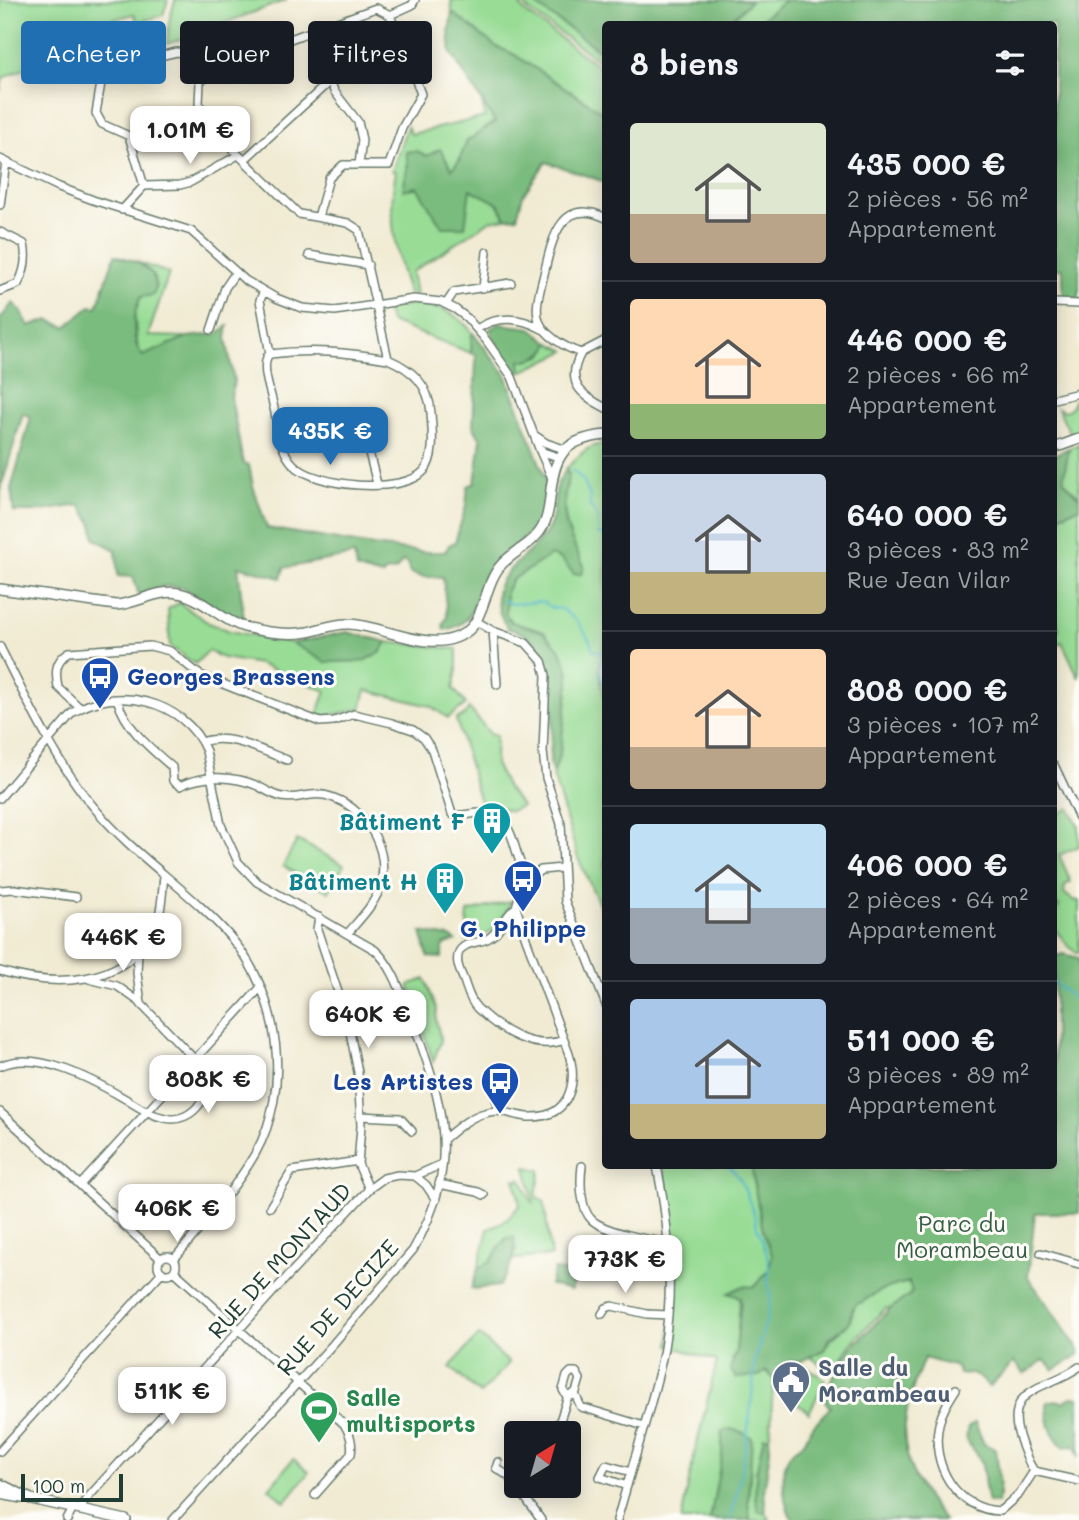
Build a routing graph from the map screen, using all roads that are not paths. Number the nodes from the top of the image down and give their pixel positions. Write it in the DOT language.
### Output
graph roads {
  1 [pos="415,0"];
  2 [pos="390,15"];
  3 [pos="340,21"];
  4 [pos="101,84"];
  5 [pos="200,84"];
  6 [pos="327,84"];
  7 [pos="331,84"];
  8 [pos="241,158"];
  9 [pos="3,160"];
  10 [pos="359,165"];
  11 [pos="144,186"];
  12 [pos="0,205"];
  13 [pos="122,210"];
  14 [pos="602,216"];
  15 [pos="318,217"];
  16 [pos="0,232"];
  17 [pos="487,252"];
  18 [pos="309,255"];
  19 [pos="368,265"];
  20 [pos="236,272"];
  21 [pos="511,283"];
  22 [pos="483,288"];
  23 [pos="0,291"];
  24 [pos="264,291"];
  25 [pos="1057,303"];
  26 [pos="376,304"];
  27 [pos="446,304"];
  28 [pos="1079,304"];
  29 [pos="477,329"];
  30 [pos="211,330"];
  31 [pos="544,331"];
  32 [pos="602,342"];
  33 [pos="270,354"];
  34 [pos="581,354"];
  35 [pos="388,359"];
  36 [pos="1079,393"];
  37 [pos="1057,398"];
  38 [pos="602,406"];
  39 [pos="533,435"];
  40 [pos="602,436"];
  41 [pos="365,437"];
  42 [pos="1079,439"];
  43 [pos="546,443"];
  44 [pos="1057,448"];
  45 [pos="540,452"];
  46 [pos="561,453"];
  47 [pos="552,478"];
  48 [pos="377,484"];
  49 [pos="0,589"];
  50 [pos="476,621"];
  51 [pos="493,631"];
  52 [pos="0,647"];
  53 [pos="497,684"];
  54 [pos="117,699"];
  55 [pos="80,708"];
  56 [pos="50,739"];
  57 [pos="202,742"];
  58 [pos="286,760"];
  59 [pos="1057,771"];
  60 [pos="212,778"];
  61 [pos="0,798"];
  62 [pos="1079,818"];
  63 [pos="562,868"];
  64 [pos="164,875"];
  65 [pos="531,879"];
  66 [pos="0,890"];
  67 [pos="76,897"];
  68 [pos="516,907"];
  69 [pos="319,917"];
  70 [pos="348,933"];
  71 [pos="138,953"];
  72 [pos="0,971"];
  73 [pos="88,979"];
  74 [pos="261,987"];
  75 [pos="602,995"];
  76 [pos="141,1004"];
  77 [pos="564,1040"];
  78 [pos="195,1060"];
  79 [pos="0,1066"];
  80 [pos="496,1094"];
  81 [pos="497,1111"];
  82 [pos="0,1112"];
  83 [pos="146,1112"];
  84 [pos="360,1116"];
  85 [pos="412,1131"];
  86 [pos="444,1139"];
  87 [pos="358,1161"];
  88 [pos="442,1164"];
  89 [pos="582,1166"];
  90 [pos="658,1169"];
  91 [pos="415,1176"];
  92 [pos="439,1184"];
  93 [pos="80,1185"];
  94 [pos="369,1189"];
  95 [pos="484,1195"];
  96 [pos="436,1200"];
  97 [pos="270,1207"];
  98 [pos="667,1242"];
  99 [pos="1041,1253"];
  100 [pos="161,1259"];
  101 [pos="174,1259"];
  102 [pos="1079,1264"];
  103 [pos="174,1271"];
  104 [pos="162,1272"];
  105 [pos="602,1314"];
  106 [pos="668,1315"];
  107 [pos="241,1331"];
  108 [pos="1079,1367"];
  109 [pos="298,1381"];
  110 [pos="956,1389"];
  111 [pos="561,1421"];
  112 [pos="644,1426"];
  113 [pos="0,1451"];
  114 [pos="498,1462"];
  115 [pos="1034,1471"];
  116 [pos="631,1472"];
  117 [pos="504,1473"];
  118 [pos="1079,1480"];
  119 [pos="0,1484"];
  120 [pos="627,1486"];
  121 [pos="315,1495"];
  122 [pos="0,1496"];
  123 [pos="525,1498"];
  124 [pos="31,1499"];
  125 [pos="77,1509"];
  126 [pos="1000,1511"];
  127 [pos="67,1520"];
  128 [pos="126,1520"];
  129 [pos="173,1520"];
  130 [pos="541,1520"];
  131 [pos="617,1520"];
  132 [pos="1001,1520"];
  1 -- 2 [label="street"];
  2 -- 3 [label="street"];
  2 -- 10 [label="street"];
  4 -- 11 [label="street"];
  5 -- 8 [label="street"];
  6 -- 8 [label="street"];
  7 -- 10 [label="street"];
  8 -- 11 [label="street"];
  8 -- 15 [label="street"];
  9 -- 12 [label="street"];
  9 -- 13 [label="street"];
  10 -- 15 [label="street"];
  11 -- 13 [label="street"];
  13 -- 20 [label="street"];
  14 -- 31 [label="street"];
  15 -- 19 [label="street"];
  16 -- 23 [label="street"];
  17 -- 22 [label="street"];
  18 -- 19 [label="street"];
  19 -- 26 [label="street"];
  20 -- 24 [label="street"];
  20 -- 30 [label="street"];
  21 -- 22 [label="street"];
  22 -- 27 [label="street"];
  24 -- 26 [label="street"];
  24 -- 33 [label="street"];
  25 -- 28 [label="street"];
  26 -- 27 [label="street"];
  26 -- 35 [label="street"];
  27 -- 29 [label="street"];
  29 -- 31 [label="street"];
  29 -- 39 [label="street"];
  31 -- 34 [label="street"];
  32 -- 34 [label="street"];
  33 -- 35 [label="street"];
  33 -- 48 [label="street"];
  34 -- 38 [label="street"];
  35 -- 48 [label="street"];
  36 -- 37 [label="street"];
  39 -- 43 [label="street"];
  39 -- 45 [label="street"];
  40 -- 46 [label="main road"];
  41 -- 48 [label="street"];
  42 -- 44 [label="main road"];
  43 -- 45 [label="street"];
  43 -- 46 [label="street"];
  45 -- 46 [label="street"];
  45 -- 47 [label="street"];
  46 -- 47 [label="main road"];
  47 -- 50 [label="main road"];
  49 -- 50 [label="main road"];
  50 -- 51 [label="street"];
  51 -- 53 [label="street"];
  51 -- 63 [label="street"];
  52 -- 56 [label="street"];
  54 -- 55 [label="street"];
  54 -- 57 [label="street"];
  54 -- 60 [label="street"];
  55 -- 56 [label="street"];
  55 -- 65 [label="street"];
  56 -- 61 [label="street"];
  56 -- 64 [label="street"];
  57 -- 58 [label="street"];
  57 -- 60 [label="street, RUE DE DECIZE"];
  59 -- 62 [label="street"];
  60 -- 69 [label="street, RUE DE DECIZE"];
  60 -- 70 [label="street"];
  63 -- 65 [label="street"];
  63 -- 75 [label="street"];
  64 -- 71 [label="street"];
  64 -- 74 [label="street"];
  65 -- 68 [label="street"];
  66 -- 67 [label="street"];
  68 -- 77 [label="street"];
  68 -- 77 [label="street"];
  69 -- 70 [label="street, RUE DE DECIZE"];
  69 -- 84 [label="street"];
  70 -- 86 [label="street, RUE DE DECIZE"];
  71 -- 73 [label="street"];
  71 -- 76 [label="street"];
  72 -- 73 [label="street"];
  73 -- 76 [label="street"];
  74 -- 78 [label="street"];
  74 -- 101 [label="street"];
  76 -- 78 [label="street"];
  77 -- 81 [label="street"];
  78 -- 83 [label="street"];
  78 -- 83 [label="street"];
  79 -- 83 [label="street"];
  80 -- 81 [label="street"];
  81 -- 86 [label="street"];
  82 -- 93 [label="street"];
  83 -- 93 [label="street"];
  84 -- 85 [label="street"];
  84 -- 87 [label="street"];
  86 -- 88 [label="street, RUE DE DECIZE"];
  87 -- 94 [label="street"];
  87 -- 97 [label="street"];
  88 -- 91 [label="street, RUE DE MONTAUD"];
  88 -- 92 [label="street, RUE DE DECIZE"];
  89 -- 98 [label="street"];
  90 -- 98 [label="street"];
  91 -- 94 [label="street, RUE DE MONTAUD"];
  91 -- 96 [label="street"];
  92 -- 95 [label="street"];
  92 -- 96 [label="street, RUE DE DECIZE"];
  93 -- 100 [label="street"];
  94 -- 107 [label="street, RUE DE MONTAUD"];
  96 -- 109 [label="street, RUE DE DECIZE"];
  98 -- 106 [label="street"];
  99 -- 102 [label="street"];
  100 -- 101 [label="street"];
  100 -- 104 [label="street"];
  101 -- 103 [label="street"];
  103 -- 104 [label="street"];
  103 -- 107 [label="street"];
  104 -- 113 [label="street"];
  105 -- 106 [label="street"];
  106 -- 112 [label="street"];
  107 -- 109 [label="street"];
  107 -- 125 [label="street, RUE DE MONTAUD"];
  108 -- 115 [label="street"];
  109 -- 121 [label="street"];
  109 -- 129 [label="street, RUE DE DECIZE"];
  110 -- 126 [label="street"];
  111 -- 112 [label="street"];
  112 -- 116 [label="street"];
  114 -- 117 [label="street"];
  115 -- 118 [label="street"];
  115 -- 126 [label="street"];
  116 -- 120 [label="street"];
  116 -- 120 [label="street"];
  119 -- 124 [label="main road"];
  120 -- 131 [label="street"];
  122 -- 124 [label="main road"];
  123 -- 130 [label="street"];
  124 -- 125 [label="main road"];
  125 -- 127 [label="street, RUE DE MONTAUD"];
  125 -- 128 [label="main road"];
  126 -- 132 [label="street"];
}
